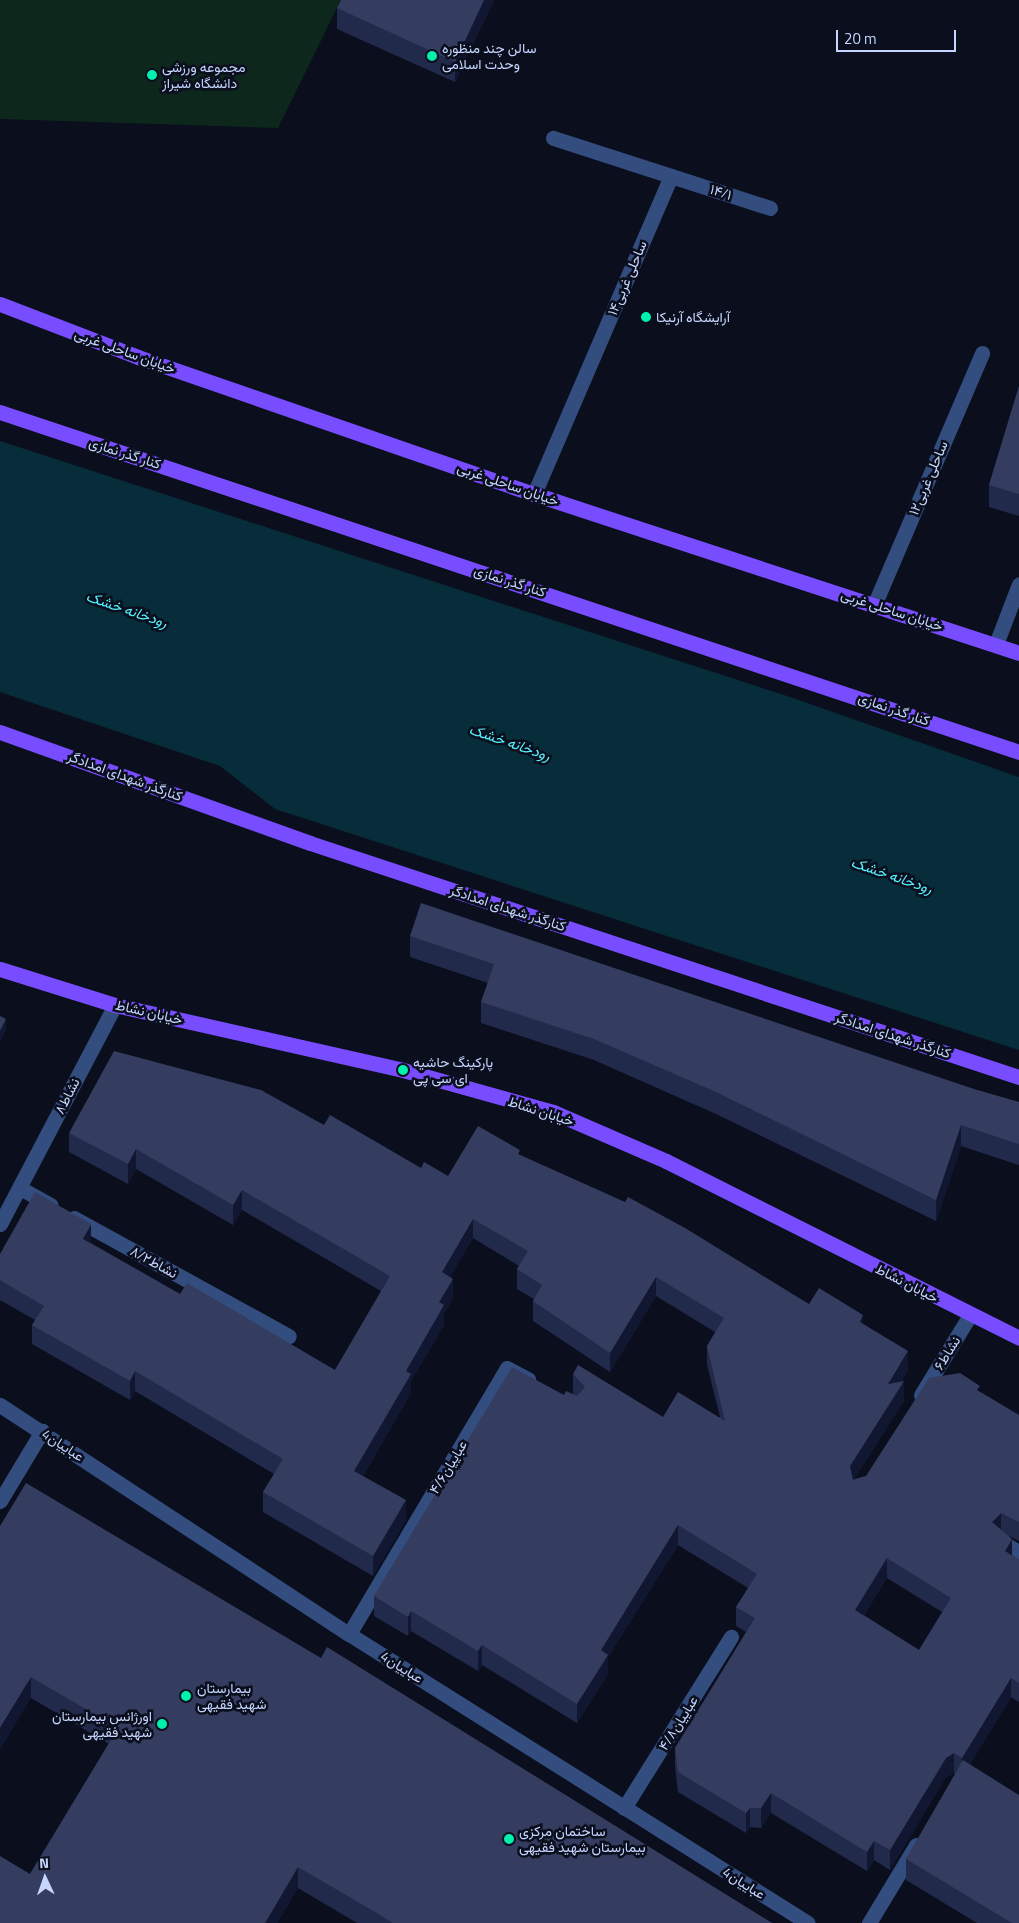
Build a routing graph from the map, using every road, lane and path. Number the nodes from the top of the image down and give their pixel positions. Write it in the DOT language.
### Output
graph roads {
  1 [pos="553,138"];
  2 [pos="671,176"];
  3 [pos="770,208"];
  4 [pos="0,304"];
  5 [pos="982,353"];
  6 [pos="0,412"];
  7 [pos="534,494"];
  8 [pos="1019,584"];
  9 [pos="874,603"];
  10 [pos="996,644"];
  11 [pos="1019,652"];
  12 [pos="0,732"];
  13 [pos="1019,752"];
  14 [pos="0,969"];
  15 [pos="114,1005"];
  16 [pos="1019,1077"];
  17 [pos="20,1188"];
  18 [pos="0,1224"];
  19 [pos="970,1315"];
  20 [pos="289,1336"];
  21 [pos="1019,1338"];
  22 [pos="541,1387"];
  23 [pos="0,1404"];
  24 [pos="912,1408"];
  25 [pos="42,1432"];
  26 [pos="0,1501"];
  27 [pos="1001,1542"];
  28 [pos="1019,1552"];
  29 [pos="349,1634"];
  30 [pos="731,1637"];
  31 [pos="624,1808"];
  32 [pos="924,1832"];
  33 [pos="808,1923"];
  34 [pos="869,1923"];
  1 -- 2 [label="street"];
  2 -- 3 [label="street, ۱۴/۱"];
  2 -- 7 [label="street, ساحلی غربی۱۴"];
  4 -- 7 [label="main road, خیابان ساحلی غربی"];
  5 -- 9 [label="street, ساحلی غربی۱۲"];
  6 -- 13 [label="main road, کنار گذر نمازی"];
  7 -- 9 [label="main road, خیابان ساحلی غربی"];
  8 -- 10 [label="street"];
  9 -- 10 [label="main road, خیابان ساحلی غربی"];
  10 -- 11 [label="main road, خیابان ساحلی غربی"];
  12 -- 16 [label="main road, کنارگذر شهدای امدادگر"];
  14 -- 15 [label="main road, خیابان نشاط"];
  15 -- 17 [label="street, نشاط۸"];
  15 -- 19 [label="main road, خیابان نشاط"];
  17 -- 18 [label="street, نشاط۸"];
  17 -- 20 [label="street, نشاط۸/۲"];
  19 -- 21 [label="main road, خیابان نشاط"];
  19 -- 24 [label="street, نشاط۶"];
  22 -- 29 [label="street, عباییان۴/۶"];
  23 -- 25 [label="street, عباییان4"];
  25 -- 26 [label="street"];
  25 -- 29 [label="street, عباییان4"];
  27 -- 28 [label="street"];
  29 -- 31 [label="street, عباییان4"];
  30 -- 31 [label="street, عباییان۴/۸"];
  31 -- 33 [label="street, عباییان4"];
  32 -- 34 [label="street"];
}
